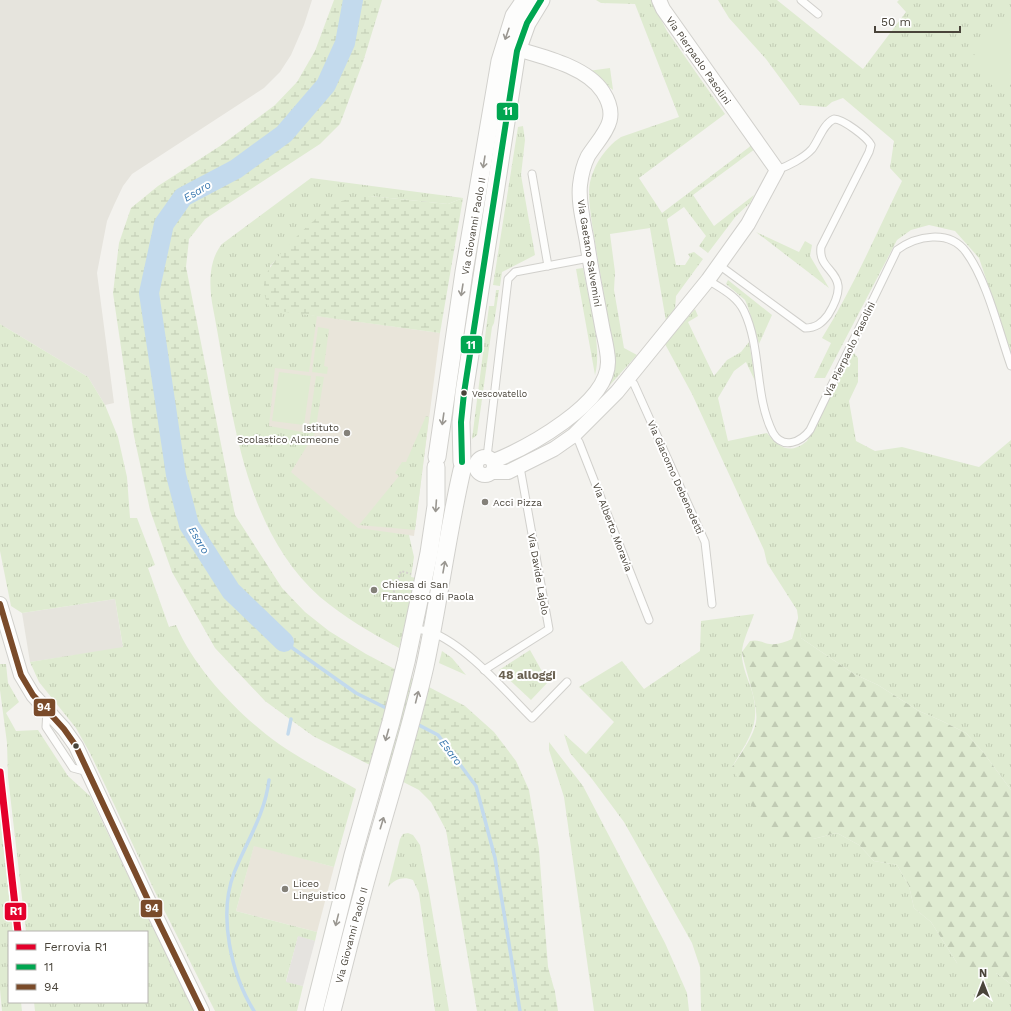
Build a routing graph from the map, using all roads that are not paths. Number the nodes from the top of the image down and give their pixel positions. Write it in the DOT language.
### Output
graph roads {
  1 [pos="525,0"];
  2 [pos="541,0"];
  3 [pos="659,0"];
  4 [pos="801,0"];
  5 [pos="818,14"];
  6 [pos="517,49"];
  7 [pos="777,170"];
  8 [pos="532,174"];
  9 [pos="590,258"];
  10 [pos="719,265"];
  11 [pos="548,266"];
  12 [pos="708,280"];
  13 [pos="1011,366"];
  14 [pos="628,379"];
  15 [pos="574,435"];
  16 [pos="437,462"];
  17 [pos="479,465"];
  18 [pos="520,467"];
  19 [pos="0,604"];
  20 [pos="712,604"];
  21 [pos="649,620"];
  22 [pos="412,635"];
  23 [pos="430,640"];
  24 [pos="484,670"];
  25 [pos="567,682"];
  26 [pos="202,1011"];
  27 [pos="314,1011"];
  28 [pos="332,1011"];
  1 -- 16 [label="street, Via Giovanni Paolo II, one-way"];
  2 -- 6 [label="street, Via Giovanni Paolo II"];
  3 -- 7 [label="street, Via Pierpaolo Pasolini"];
  4 -- 5 [label="lane"];
  6 -- 9 [label="street, Via Gaetano Salvemini"];
  6 -- 17 [label="street, Via Giovanni Paolo II"];
  7 -- 10 [label="street"];
  7 -- 10 [label="lane"];
  8 -- 11 [label="lane"];
  9 -- 11 [label="lane"];
  9 -- 17 [label="street, Via Gaetano Salvemini"];
  10 -- 12 [label="street"];
  11 -- 17 [label="lane"];
  12 -- 13 [label="lane, Via Pierpaolo Pasolini"];
  12 -- 14 [label="street"];
  14 -- 15 [label="street"];
  14 -- 20 [label="lane, Via Giacomo Debenedetti"];
  15 -- 18 [label="street"];
  15 -- 21 [label="lane, Via Alberto Moravia"];
  16 -- 17 [label="street"];
  16 -- 22 [label="street, Via Giovanni Paolo II, one-way"];
  17 -- 18 [label="street"];
  23 -- 17 [label="street, Via Giovanni Paolo II, one-way"];
  18 -- 24 [label="lane, Via Davide Lajolo"];
  19 -- 26 [label="street"];
  22 -- 23 [label="lane"];
  22 -- 27 [label="street, Via Giovanni Paolo II, one-way"];
  23 -- 24 [label="lane"];
  28 -- 23 [label="street, Via Giovanni Paolo II, one-way"];
  24 -- 25 [label="lane"];
}
